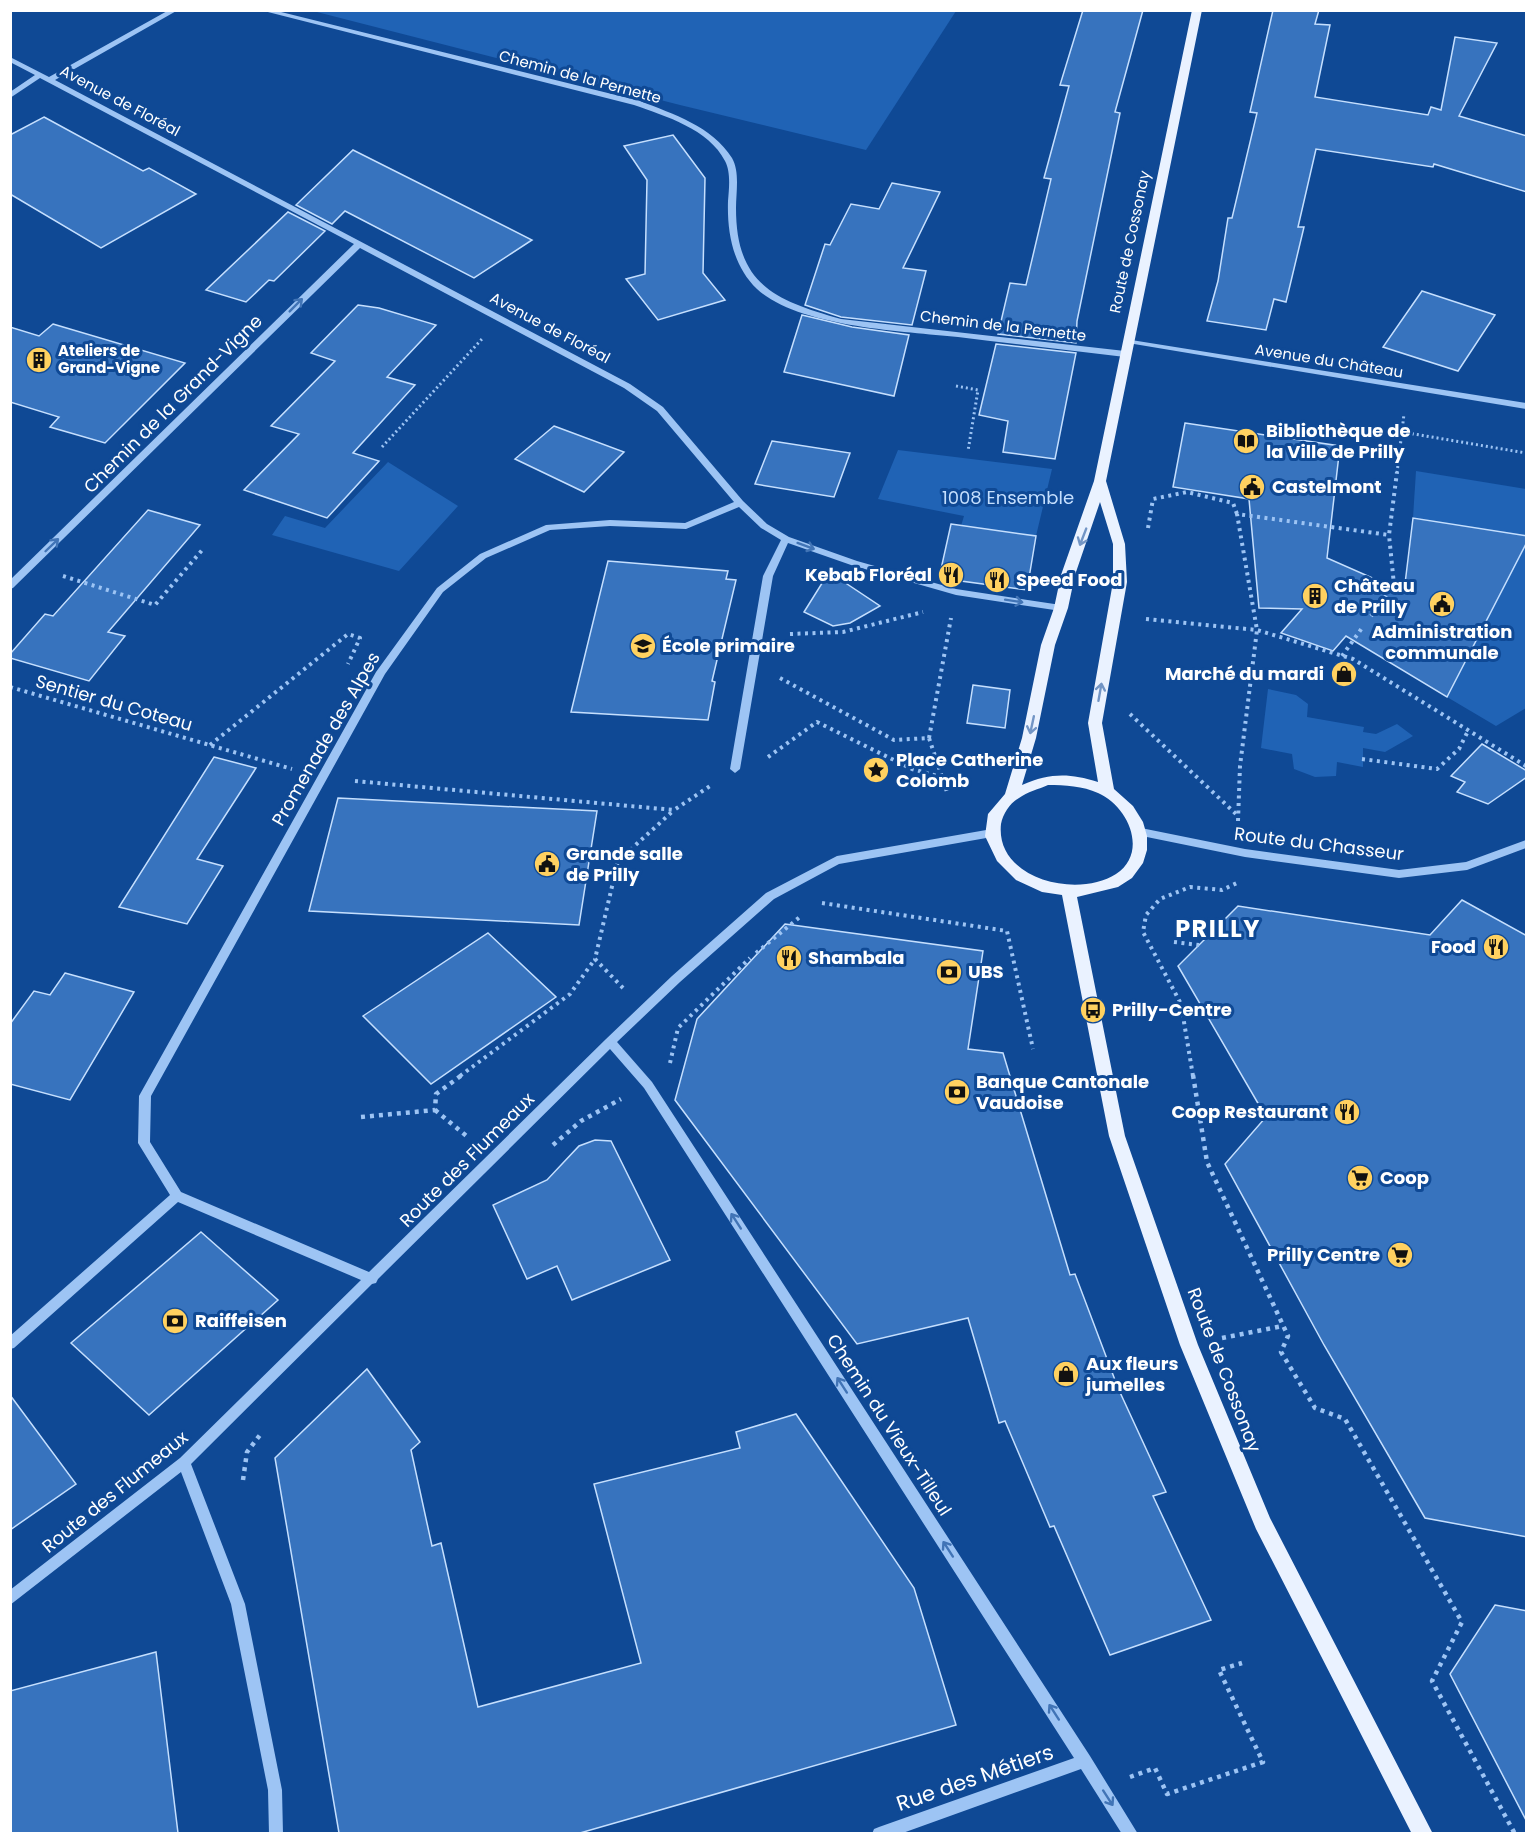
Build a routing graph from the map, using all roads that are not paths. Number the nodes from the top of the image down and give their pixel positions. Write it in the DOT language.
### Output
graph roads {
  1 [pos="175,10"];
  2 [pos="263,10"];
  3 [pos="1197,10"];
  4 [pos="10,59"];
  5 [pos="40,75"];
  6 [pos="49,80"];
  7 [pos="10,96"];
  8 [pos="359,244"];
  9 [pos="1126,348"];
  10 [pos="1527,406"];
  11 [pos="1100,481"];
  12 [pos="740,502"];
  13 [pos="786,538"];
  14 [pos="10,586"];
  15 [pos="1061,609"];
  16 [pos="735,769"];
  17 [pos="1107,791"];
  18 [pos="1012,794"];
  19 [pos="1141,832"];
  20 [pos="992,833"];
  21 [pos="1527,844"];
  22 [pos="1069,892"];
  23 [pos="610,1042"];
  24 [pos="177,1196"];
  25 [pos="372,1279"];
  26 [pos="10,1344"];
  27 [pos="184,1462"];
  28 [pos="10,1599"];
  29 [pos="1085,1761"];
  30 [pos="276,1833"];
  31 [pos="879,1833"];
  32 [pos="1131,1833"];
  33 [pos="1423,1833"];
  1 -- 6 [label="street"];
  2 -- 9 [label="street, Chemin de la Pernette"];
  3 -- 9 [label="main road, Route de Cossonay"];
  4 -- 5 [label="street, Avenue de Floréal"];
  5 -- 6 [label="street, Avenue de Floréal"];
  5 -- 7 [label="street"];
  6 -- 8 [label="street, Avenue de Floréal"];
  8 -- 12 [label="street, Avenue de Floréal"];
  14 -- 8 [label="street, Chemin de la Grand-Vigne, one-way"];
  9 -- 10 [label="street, Avenue du Château"];
  9 -- 11 [label="main road, Route de Cossonay"];
  11 -- 15 [label="main road, Route de Cossonay, one-way"];
  17 -- 11 [label="main road, Route de Cossonay, one-way"];
  12 -- 13 [label="street, Avenue de Floréal"];
  12 -- 24 [label="street, Promenade des Alpes"];
  13 -- 15 [label="street, Avenue de Floréal, one-way"];
  13 -- 16 [label="street"];
  15 -- 18 [label="main road, Route de Cossonay, one-way"];
  17 -- 18 [label="main road"];
  17 -- 19 [label="main road"];
  18 -- 20 [label="main road"];
  19 -- 21 [label="street, Route du Chasseur"];
  19 -- 22 [label="main road"];
  20 -- 22 [label="main road"];
  20 -- 23 [label="street, Route des Flumeaux"];
  22 -- 33 [label="main road, Route de Cossonay"];
  23 -- 25 [label="street, Route des Flumeaux"];
  29 -- 23 [label="street, Chemin du Vieux-Tilleul, one-way"];
  24 -- 25 [label="street"];
  24 -- 26 [label="street"];
  25 -- 27 [label="street, Route des Flumeaux"];
  27 -- 28 [label="street, Route des Flumeaux"];
  27 -- 30 [label="street"];
  29 -- 31 [label="street, Rue des Métiers"];
  29 -- 32 [label="street, Chemin du Vieux-Tilleul, one-way"];
}
